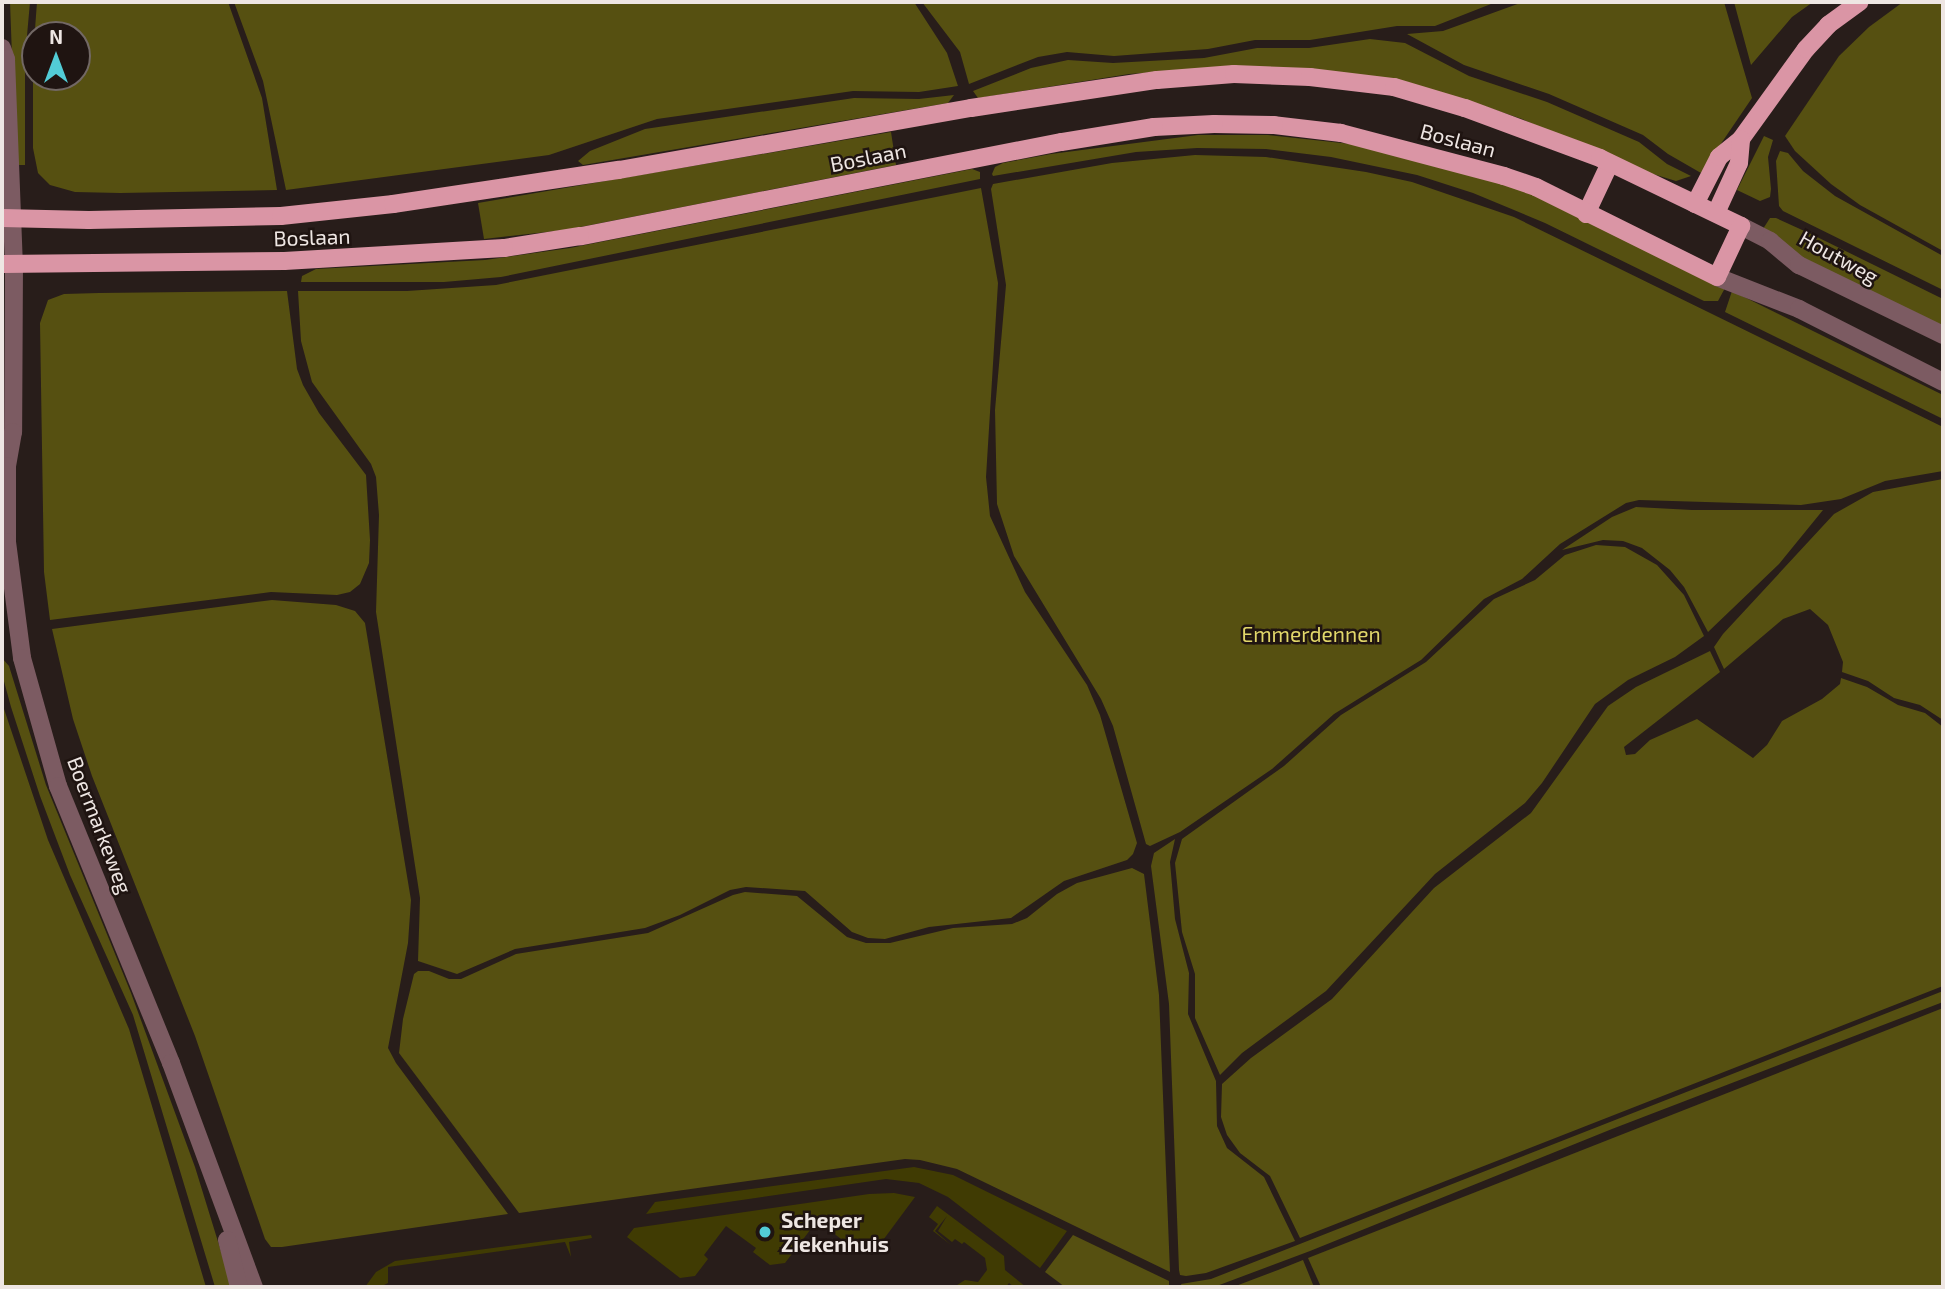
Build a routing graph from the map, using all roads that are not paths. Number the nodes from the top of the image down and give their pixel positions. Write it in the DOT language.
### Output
graph roads {
  1 [pos="1860,2"];
  2 [pos="2,48"];
  3 [pos="1741,139"];
  4 [pos="1610,163"];
  5 [pos="1695,204"];
  6 [pos="1716,213"];
  7 [pos="1586,214"];
  8 [pos="7,218"];
  9 [pos="1741,226"];
  10 [pos="8,264"];
  11 [pos="1717,276"];
  12 [pos="1943,335"];
  13 [pos="1943,382"];
  14 [pos="5,463"];
  15 [pos="215,1185"];
  16 [pos="239,1287"];
  17 [pos="254,1287"];
  1 -- 3 [label="main road"];
  2 -- 8 [label="street, Boermarkeweg"];
  3 -- 5 [label="main road"];
  3 -- 6 [label="main road"];
  4 -- 5 [label="main road, Boslaan"];
  4 -- 7 [label="main road"];
  4 -- 8 [label="main road, Boslaan"];
  5 -- 6 [label="main road, Boslaan"];
  6 -- 9 [label="main road, Houtweg"];
  7 -- 10 [label="main road, Boslaan"];
  7 -- 11 [label="main road, Boslaan"];
  8 -- 10 [label="street, Boermarkeweg"];
  9 -- 11 [label="main road"];
  9 -- 12 [label="street, Houtweg"];
  10 -- 14 [label="street, Boermarkeweg"];
  11 -- 13 [label="street"];
  14 -- 15 [label="street, Boermarkeweg"];
  15 -- 16 [label="street, Boermarkeweg"];
  15 -- 17 [label="street, Boermarkeweg"];
}
